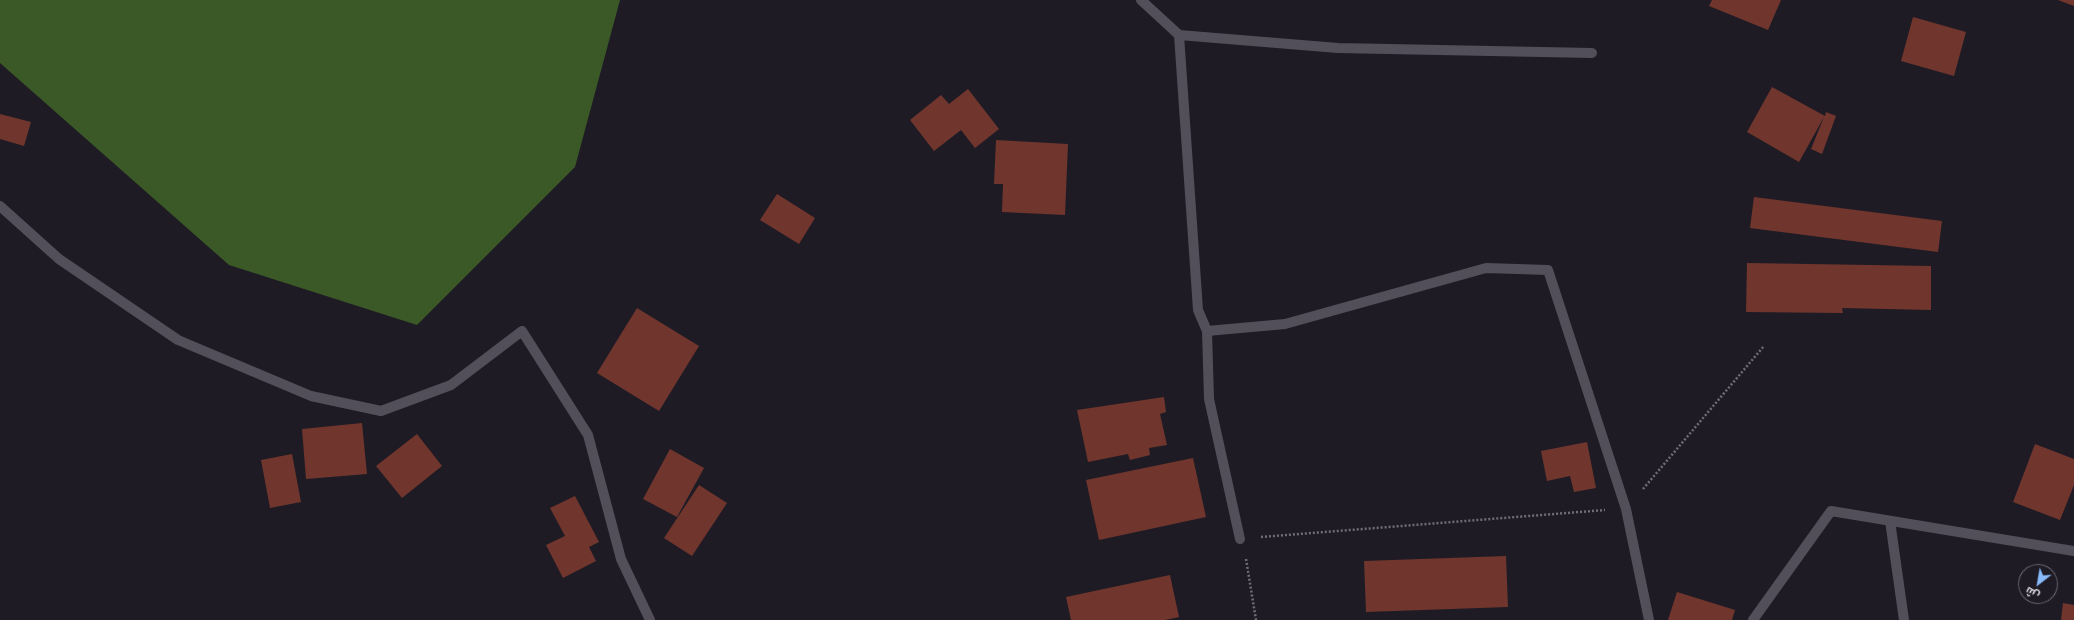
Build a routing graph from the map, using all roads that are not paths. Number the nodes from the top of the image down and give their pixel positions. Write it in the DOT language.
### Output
graph roads {
  1 [pos="1141,0"];
  2 [pos="1179,35"];
  3 [pos="1592,53"];
  4 [pos="0,206"];
  5 [pos="1207,331"];
  6 [pos="1890,521"];
  7 [pos="1240,539"];
  8 [pos="2074,551"];
  9 [pos="650,620"];
  10 [pos="1649,620"];
  11 [pos="1754,620"];
  12 [pos="1904,620"];
  1 -- 2 [label="street"];
  2 -- 3 [label="street"];
  2 -- 5 [label="street"];
  4 -- 9 [label="street"];
  5 -- 7 [label="street"];
  5 -- 10 [label="street"];
  6 -- 8 [label="street"];
  6 -- 11 [label="street"];
  6 -- 12 [label="street"];
}
